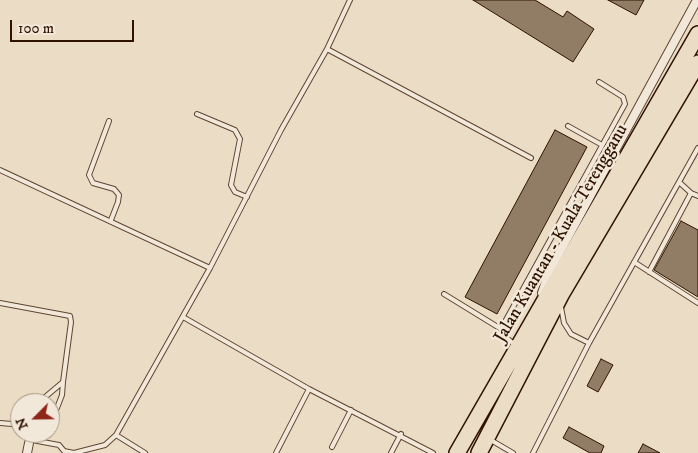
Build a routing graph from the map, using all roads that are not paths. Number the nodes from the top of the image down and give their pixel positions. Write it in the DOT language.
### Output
graph roads {
  1 [pos="350,0"];
  2 [pos="697,0"];
  3 [pos="698,34"];
  4 [pos="327,49"];
  5 [pos="698,63"];
  6 [pos="599,82"];
  7 [pos="197,114"];
  8 [pos="110,121"];
  9 [pos="568,126"];
  10 [pos="602,145"];
  11 [pos="698,148"];
  12 [pos="531,158"];
  13 [pos="0,170"];
  14 [pos="679,182"];
  15 [pos="691,193"];
  16 [pos="698,196"];
  17 [pos="247,197"];
  18 [pos="111,220"];
  19 [pos="634,262"];
  20 [pos="210,268"];
  21 [pos="649,272"];
  22 [pos="444,294"];
  23 [pos="561,294"];
  24 [pos="0,303"];
  25 [pos="698,303"];
  26 [pos="183,317"];
  27 [pos="530,328"];
  28 [pos="501,329"];
  29 [pos="589,343"];
  30 [pos="518,348"];
  31 [pos="63,382"];
  32 [pos="309,389"];
  33 [pos="50,393"];
  34 [pos="60,402"];
  35 [pos="351,410"];
  36 [pos="401,434"];
  37 [pos="116,435"];
  38 [pos="487,438"];
  39 [pos="46,443"];
  40 [pos="332,447"];
  41 [pos="64,452"];
  42 [pos="145,453"];
  43 [pos="276,453"];
  44 [pos="391,453"];
  45 [pos="433,453"];
  46 [pos="457,453"];
  47 [pos="479,453"];
  48 [pos="513,453"];
  49 [pos="533,453"];
  1 -- 4 [label="lane"];
  2 -- 27 [label="street"];
  3 -- 27 [label="highway, Jalan Kuantan - Kuala Terengganu"];
  4 -- 12 [label="lane"];
  4 -- 17 [label="lane"];
  5 -- 23 [label="highway, Jalan Kuantan - Kuala Terengganu"];
  6 -- 10 [label="lane"];
  7 -- 17 [label="lane"];
  8 -- 18 [label="lane"];
  9 -- 10 [label="lane"];
  10 -- 28 [label="lane"];
  11 -- 14 [label="lane"];
  13 -- 18 [label="lane"];
  14 -- 15 [label="lane"];
  14 -- 19 [label="lane"];
  15 -- 16 [label="lane"];
  15 -- 21 [label="lane"];
  17 -- 20 [label="lane"];
  18 -- 20 [label="lane"];
  19 -- 21 [label="lane"];
  19 -- 29 [label="lane"];
  20 -- 26 [label="lane"];
  21 -- 25 [label="lane"];
  22 -- 28 [label="lane"];
  23 -- 29 [label="lane"];
  23 -- 38 [label="highway, Jalan Kuantan - Kuala Terengganu"];
  24 -- 31 [label="lane"];
  26 -- 32 [label="lane"];
  26 -- 37 [label="lane"];
  27 -- 30 [label="highway, Jalan Kuantan - Kuala Terengganu"];
  28 -- 30 [label="lane"];
  29 -- 49 [label="lane"];
  30 -- 46 [label="highway, Jalan Kuantan - Kuala Terengganu"];
  31 -- 33 [label="lane"];
  31 -- 34 [label="lane"];
  32 -- 35 [label="lane"];
  32 -- 43 [label="lane"];
  35 -- 36 [label="lane"];
  35 -- 40 [label="lane"];
  36 -- 44 [label="lane"];
  36 -- 45 [label="lane"];
  37 -- 41 [label="lane"];
  37 -- 42 [label="lane"];
  38 -- 47 [label="highway, Jalan Kuantan - Kuala Terengganu"];
  38 -- 48 [label="lane"];
  39 -- 41 [label="lane"];
}
